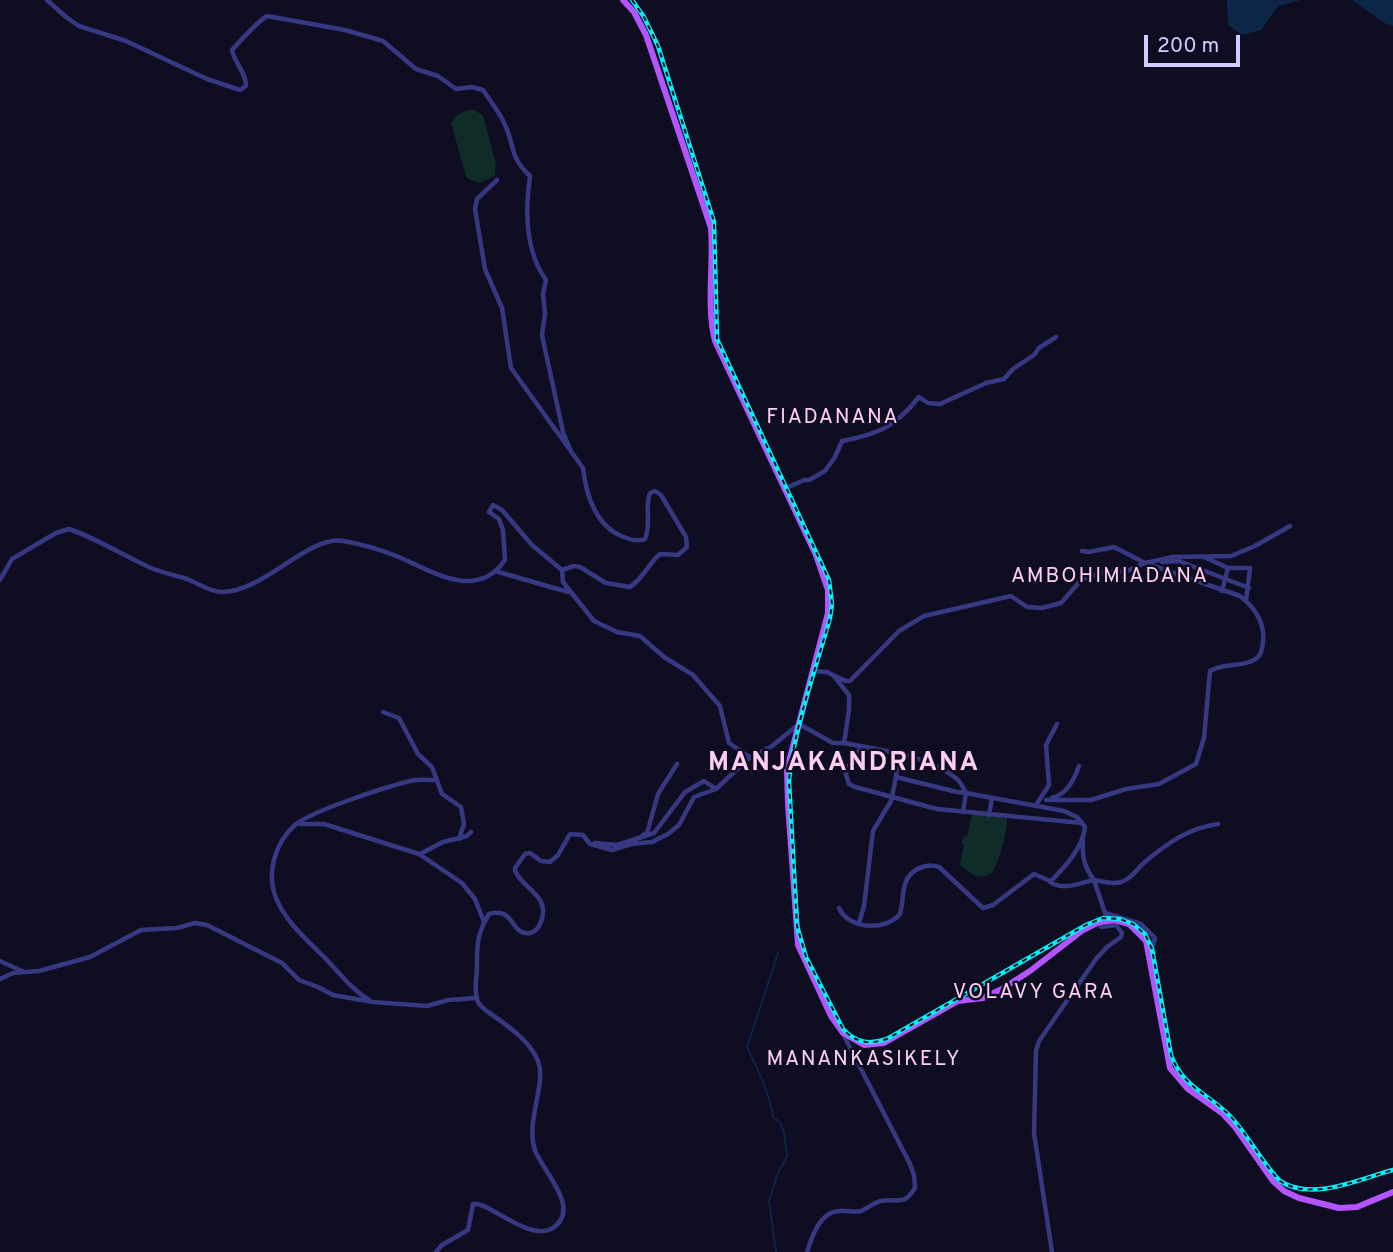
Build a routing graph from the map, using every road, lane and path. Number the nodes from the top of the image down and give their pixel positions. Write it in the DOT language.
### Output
graph roads {
  1 [pos="47,0"];
  2 [pos="623,0"];
  3 [pos="496,180"];
  4 [pos="1056,337"];
  5 [pos="572,455"];
  6 [pos="784,489"];
  7 [pos="1290,526"];
  8 [pos="1082,551"];
  9 [pos="1204,557"];
  10 [pos="1158,561"];
  11 [pos="1144,563"];
  12 [pos="1197,567"];
  13 [pos="1228,568"];
  14 [pos="562,570"];
  15 [pos="495,571"];
  16 [pos="0,580"];
  17 [pos="1196,580"];
  18 [pos="1225,580"];
  19 [pos="1249,588"];
  20 [pos="569,592"];
  21 [pos="1222,592"];
  22 [pos="1246,601"];
  23 [pos="812,671"];
  24 [pos="833,675"];
  25 [pos="383,712"];
  26 [pos="799,724"];
  27 [pos="1057,724"];
  28 [pos="844,743"];
  29 [pos="862,746"];
  30 [pos="898,754"];
  31 [pos="751,758"];
  32 [pos="677,764"];
  33 [pos="1080,766"];
  34 [pos="896,777"];
  35 [pos="436,780"];
  36 [pos="716,789"];
  37 [pos="966,793"];
  38 [pos="893,798"];
  39 [pos="992,798"];
  40 [pos="1046,800"];
  41 [pos="1035,806"];
  42 [pos="963,812"];
  43 [pos="989,815"];
  44 [pos="1083,823"];
  45 [pos="296,824"];
  46 [pos="1218,824"];
  47 [pos="471,832"];
  48 [pos="1084,835"];
  49 [pos="640,838"];
  50 [pos="459,839"];
  51 [pos="589,840"];
  52 [pos="419,854"];
  53 [pos="1094,880"];
  54 [pos="1050,882"];
  55 [pos="839,908"];
  56 [pos="484,922"];
  57 [pos="1099,922"];
  58 [pos="859,923"];
  59 [pos="1150,956"];
  60 [pos="0,961"];
  61 [pos="23,971"];
  62 [pos="0,979"];
  63 [pos="477,998"];
  64 [pos="373,1002"];
  65 [pos="843,1034"];
  66 [pos="1393,1192"];
  67 [pos="436,1252"];
  68 [pos="807,1252"];
  69 [pos="1052,1252"];
  1 -- 5 [label="street"];
  2 -- 6 [label="main road"];
  3 -- 5 [label="street"];
  4 -- 6 [label="street"];
  5 -- 14 [label="street"];
  6 -- 23 [label="main road"];
  7 -- 9 [label="street"];
  8 -- 11 [label="street"];
  9 -- 10 [label="street"];
  9 -- 13 [label="street"];
  10 -- 11 [label="street"];
  10 -- 12 [label="street"];
  11 -- 17 [label="street"];
  11 -- 24 [label="street"];
  12 -- 17 [label="street"];
  12 -- 18 [label="street"];
  13 -- 18 [label="street"];
  13 -- 19 [label="street"];
  14 -- 15 [label="street"];
  14 -- 20 [label="street"];
  15 -- 16 [label="street"];
  15 -- 20 [label="street"];
  17 -- 21 [label="street"];
  18 -- 19 [label="street"];
  18 -- 21 [label="street"];
  19 -- 22 [label="street"];
  20 -- 31 [label="street"];
  21 -- 22 [label="street"];
  22 -- 40 [label="street"];
  23 -- 24 [label="street"];
  23 -- 26 [label="main road"];
  24 -- 28 [label="street"];
  25 -- 35 [label="street"];
  26 -- 28 [label="street"];
  26 -- 31 [label="street"];
  26 -- 65 [label="main road"];
  27 -- 41 [label="street"];
  28 -- 29 [label="street"];
  29 -- 30 [label="street"];
  29 -- 38 [label="street"];
  30 -- 34 [label="street"];
  30 -- 37 [label="street"];
  31 -- 36 [label="street"];
  32 -- 49 [label="street"];
  33 -- 40 [label="street"];
  34 -- 37 [label="street"];
  34 -- 38 [label="street"];
  35 -- 45 [label="street"];
  35 -- 50 [label="street"];
  36 -- 49 [label="street"];
  36 -- 51 [label="street"];
  37 -- 39 [label="street"];
  37 -- 42 [label="street"];
  38 -- 42 [label="street"];
  38 -- 58 [label="street"];
  39 -- 41 [label="street"];
  39 -- 43 [label="street"];
  40 -- 41 [label="street"];
  41 -- 44 [label="street"];
  42 -- 43 [label="street"];
  43 -- 44 [label="street"];
  44 -- 48 [label="street"];
  45 -- 52 [label="street"];
  45 -- 64 [label="street"];
  46 -- 53 [label="street"];
  47 -- 50 [label="street"];
  48 -- 53 [label="street"];
  48 -- 54 [label="street"];
  49 -- 51 [label="street"];
  50 -- 52 [label="street"];
  51 -- 56 [label="street"];
  52 -- 56 [label="street"];
  53 -- 54 [label="street"];
  53 -- 59 [label="street"];
  54 -- 58 [label="street"];
  55 -- 58 [label="street"];
  56 -- 63 [label="street"];
  57 -- 59 [label="main road"];
  57 -- 65 [label="main road"];
  57 -- 69 [label="street"];
  59 -- 66 [label="main road"];
  60 -- 61 [label="street"];
  61 -- 62 [label="street"];
  61 -- 64 [label="street"];
  63 -- 64 [label="street"];
  63 -- 67 [label="street"];
  65 -- 68 [label="street"];
}
